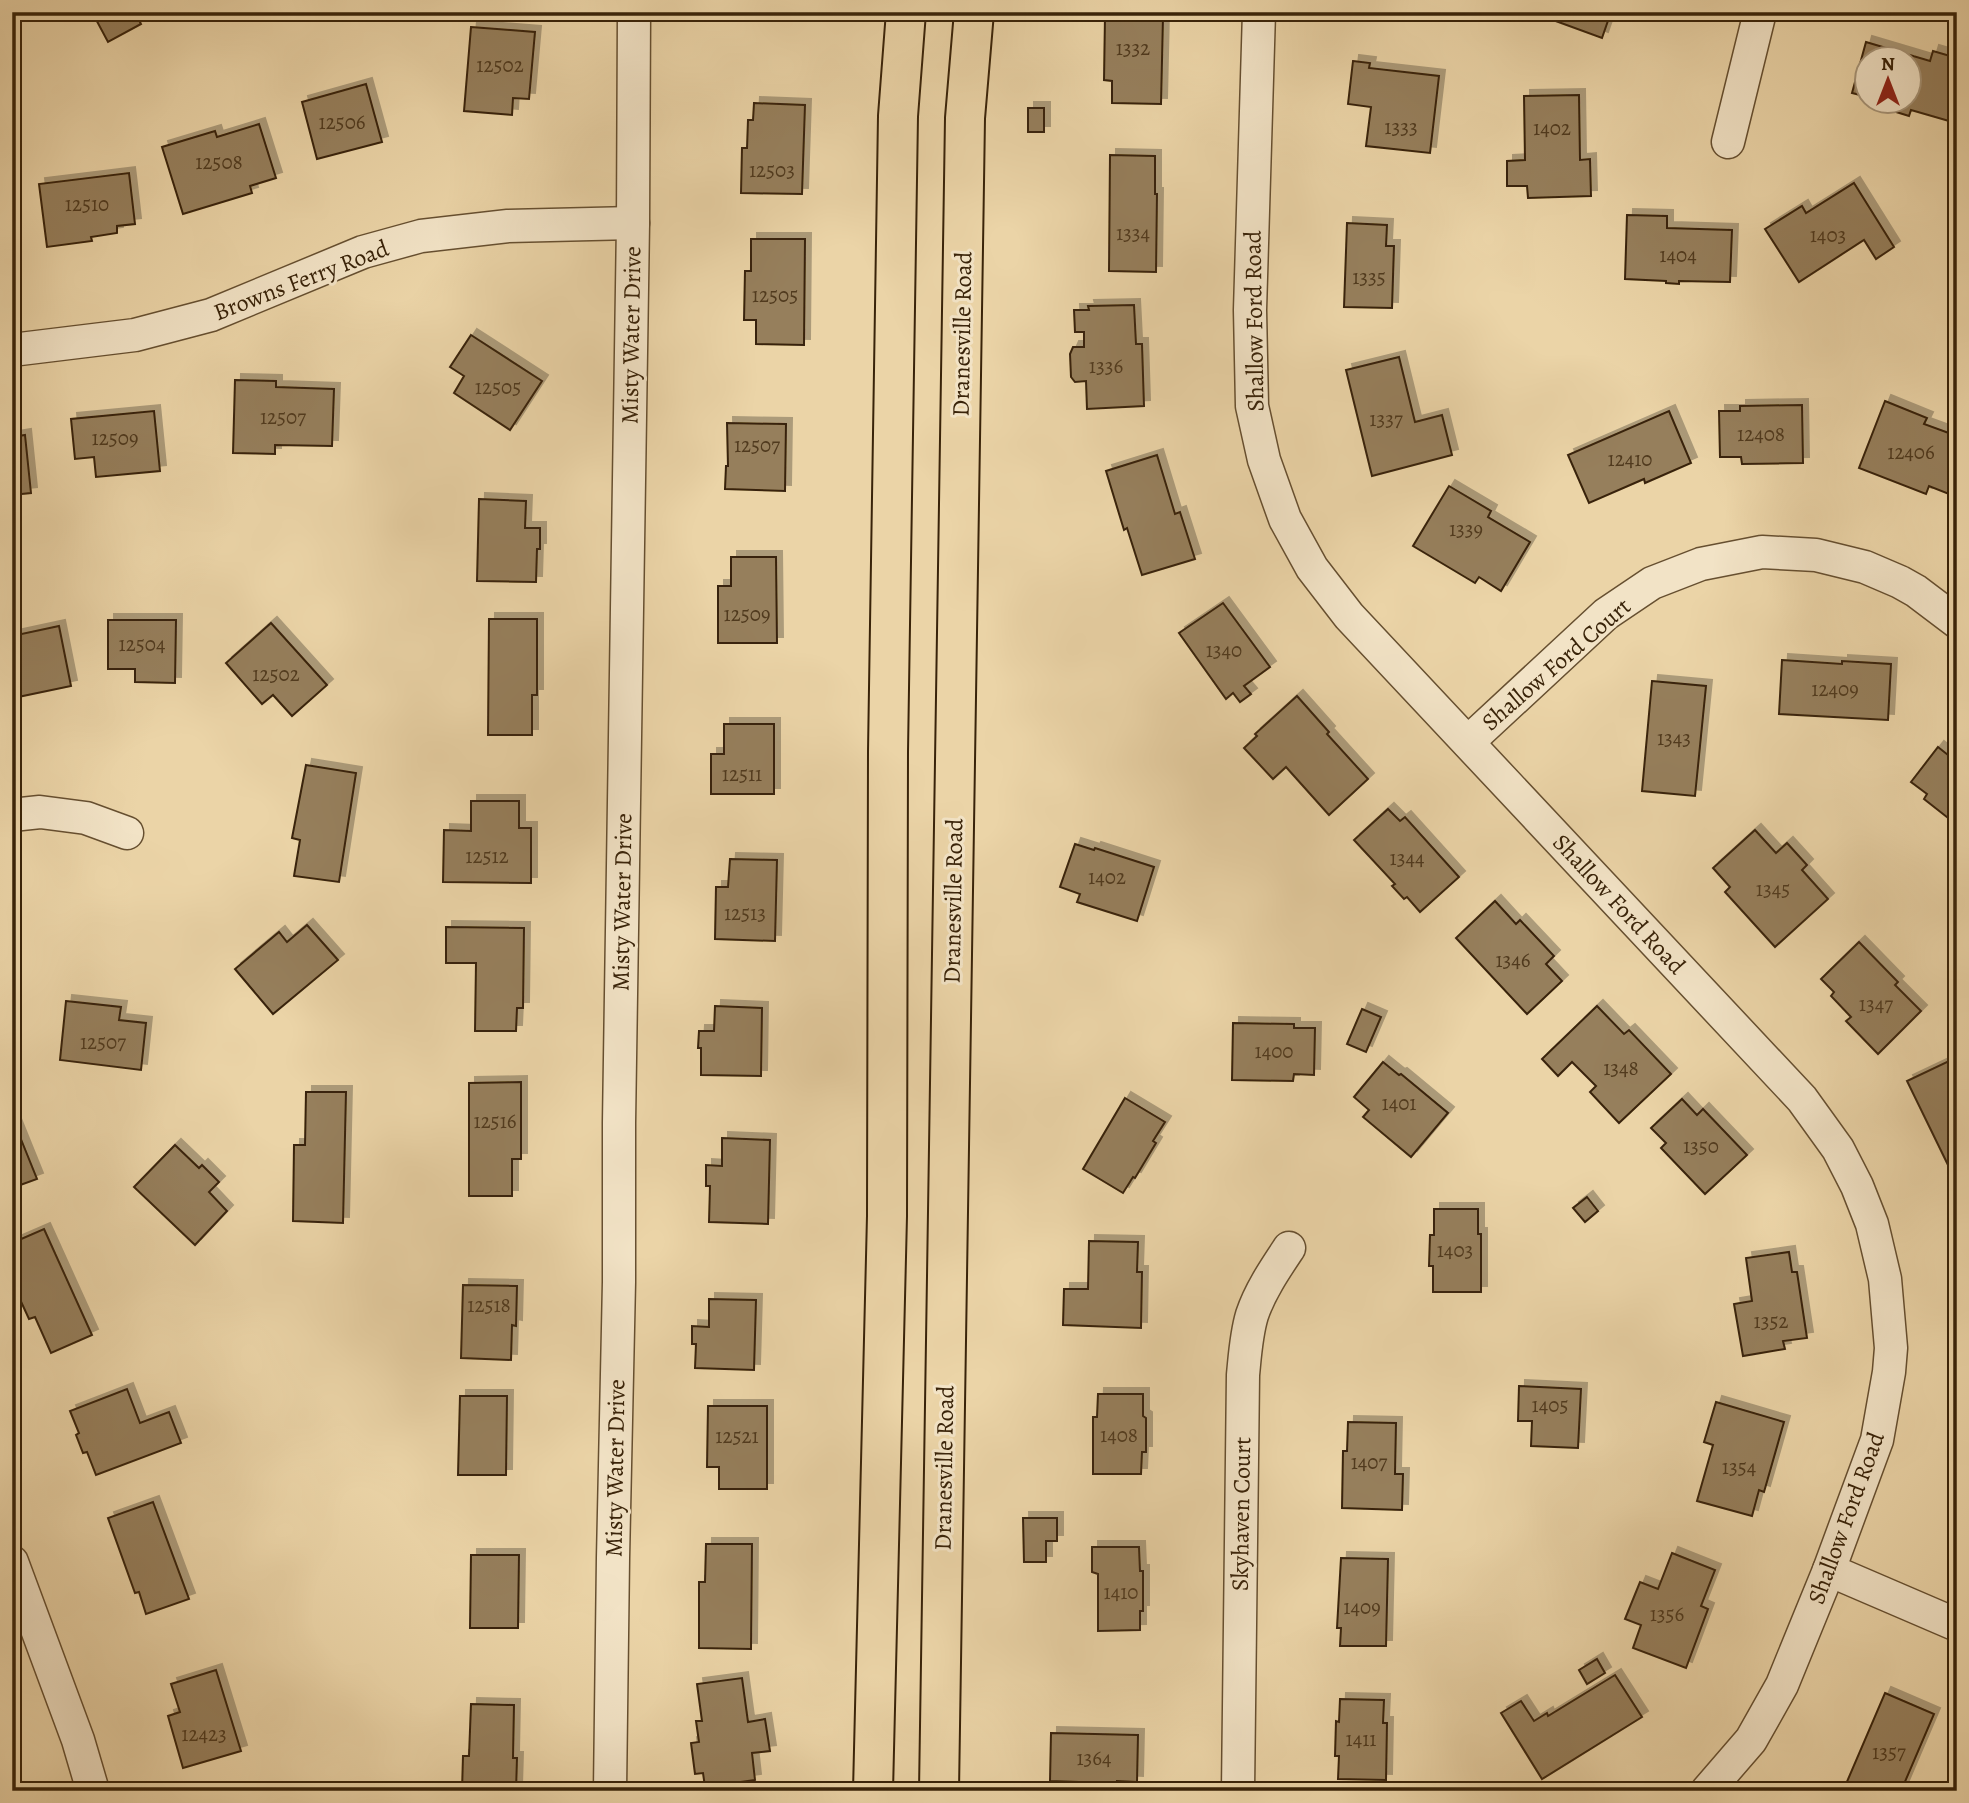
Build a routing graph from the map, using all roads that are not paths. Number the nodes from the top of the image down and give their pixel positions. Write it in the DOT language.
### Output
graph roads {
  1 [pos="634,12"];
  2 [pos="906,12"];
  3 [pos="974,12"];
  4 [pos="1259,12"];
  5 [pos="1760,12"];
  6 [pos="1728,142"];
  7 [pos="633,223"];
  8 [pos="12,350"];
  9 [pos="1957,622"];
  10 [pos="1468,742"];
  11 [pos="12,815"];
  12 [pos="127,833"];
  13 [pos="1289,1248"];
  14 [pos="12,1562"];
  15 [pos="1829,1570"];
  16 [pos="1957,1625"];
  17 [pos="93,1791"];
  18 [pos="610,1791"];
  19 [pos="873,1791"];
  20 [pos="939,1791"];
  21 [pos="1238,1791"];
  22 [pos="1707,1791"];
  1 -- 7 [label="street, Misty Water Drive"];
  2 -- 19 [label="main road"];
  3 -- 20 [label="main road, Dranesville Road"];
  4 -- 10 [label="street, Shallow Ford Road"];
  5 -- 6 [label="street"];
  7 -- 8 [label="street, Browns Ferry Road"];
  7 -- 18 [label="street, Misty Water Drive"];
  9 -- 10 [label="street, Shallow Ford Court"];
  10 -- 15 [label="street, Shallow Ford Road"];
  11 -- 12 [label="street"];
  13 -- 21 [label="street, Skyhaven Court"];
  14 -- 17 [label="street"];
  15 -- 16 [label="street"];
  15 -- 22 [label="street, Shallow Ford Road"];
}
